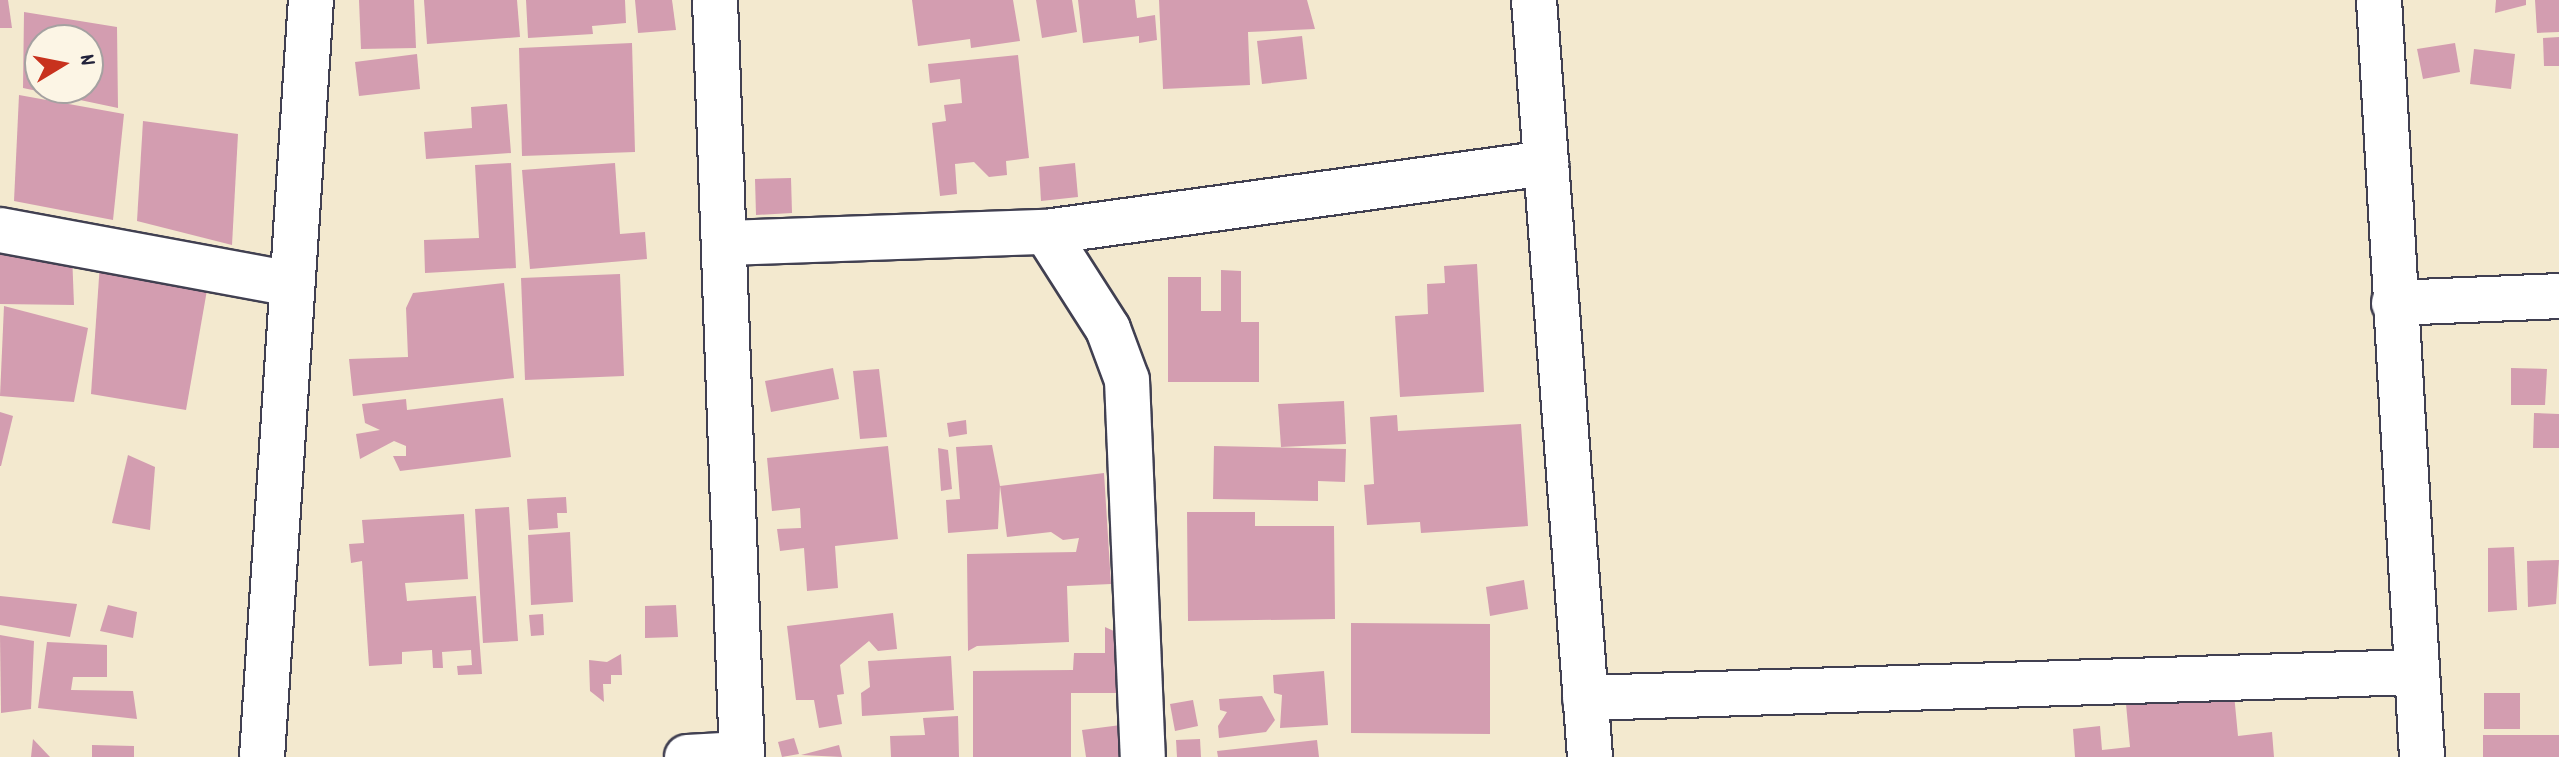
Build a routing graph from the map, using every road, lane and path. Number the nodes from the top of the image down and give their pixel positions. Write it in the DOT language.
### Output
graph roads {
  1 [pos="311,0"];
  2 [pos="715,0"];
  3 [pos="1534,0"];
  4 [pos="2379,0"];
  5 [pos="1546,163"];
  6 [pos="0,230"];
  7 [pos="1046,232"];
  8 [pos="727,243"];
  9 [pos="291,284"];
  10 [pos="2559,296"];
  11 [pos="2394,303"];
  12 [pos="2417,672"];
  13 [pos="1585,698"];
  14 [pos="742,755"];
  15 [pos="262,757"];
  16 [pos="687,757"];
  17 [pos="1143,757"];
  18 [pos="1590,757"];
  19 [pos="2422,757"];
  1 -- 9 [label="street"];
  2 -- 8 [label="street"];
  3 -- 5 [label="street"];
  4 -- 11 [label="street"];
  5 -- 7 [label="street"];
  5 -- 13 [label="street"];
  6 -- 9 [label="street"];
  7 -- 8 [label="street"];
  7 -- 17 [label="street"];
  8 -- 14 [label="street"];
  9 -- 15 [label="street"];
  10 -- 11 [label="street"];
  11 -- 12 [label="street"];
  12 -- 13 [label="street"];
  12 -- 19 [label="street"];
  13 -- 18 [label="street"];
  14 -- 16 [label="street"];
}
